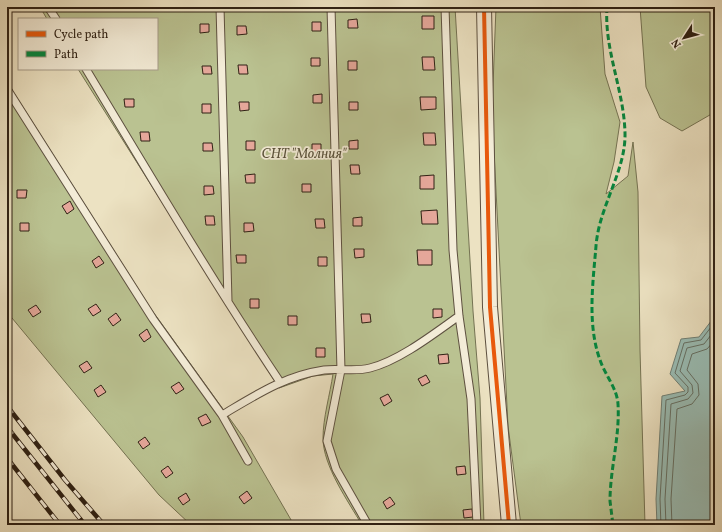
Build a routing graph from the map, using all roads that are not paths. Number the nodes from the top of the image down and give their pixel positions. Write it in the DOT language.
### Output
graph roads {
  1 [pos="48,7"];
  2 [pos="220,7"];
  3 [pos="331,7"];
  4 [pos="445,7"];
  5 [pos="484,7"];
  6 [pos="55,18"];
  7 [pos="87,70"];
  8 [pos="7,89"];
  9 [pos="228,303"];
  10 [pos="459,316"];
  11 [pos="341,370"];
  12 [pos="280,382"];
  13 [pos="222,415"];
  14 [pos="248,461"];
  15 [pos="368,525"];
  16 [pos="477,525"];
  17 [pos="509,525"];
  1 -- 6 [label="lane"];
  2 -- 9 [label="lane"];
  3 -- 11 [label="lane"];
  4 -- 10 [label="lane"];
  5 -- 17 [label="street"];
  7 -- 9 [label="lane"];
  8 -- 13 [label="lane"];
  9 -- 12 [label="lane"];
  10 -- 11 [label="lane"];
  10 -- 16 [label="lane"];
  11 -- 12 [label="lane"];
  11 -- 15 [label="lane"];
  12 -- 13 [label="lane"];
  13 -- 14 [label="lane"];
}
